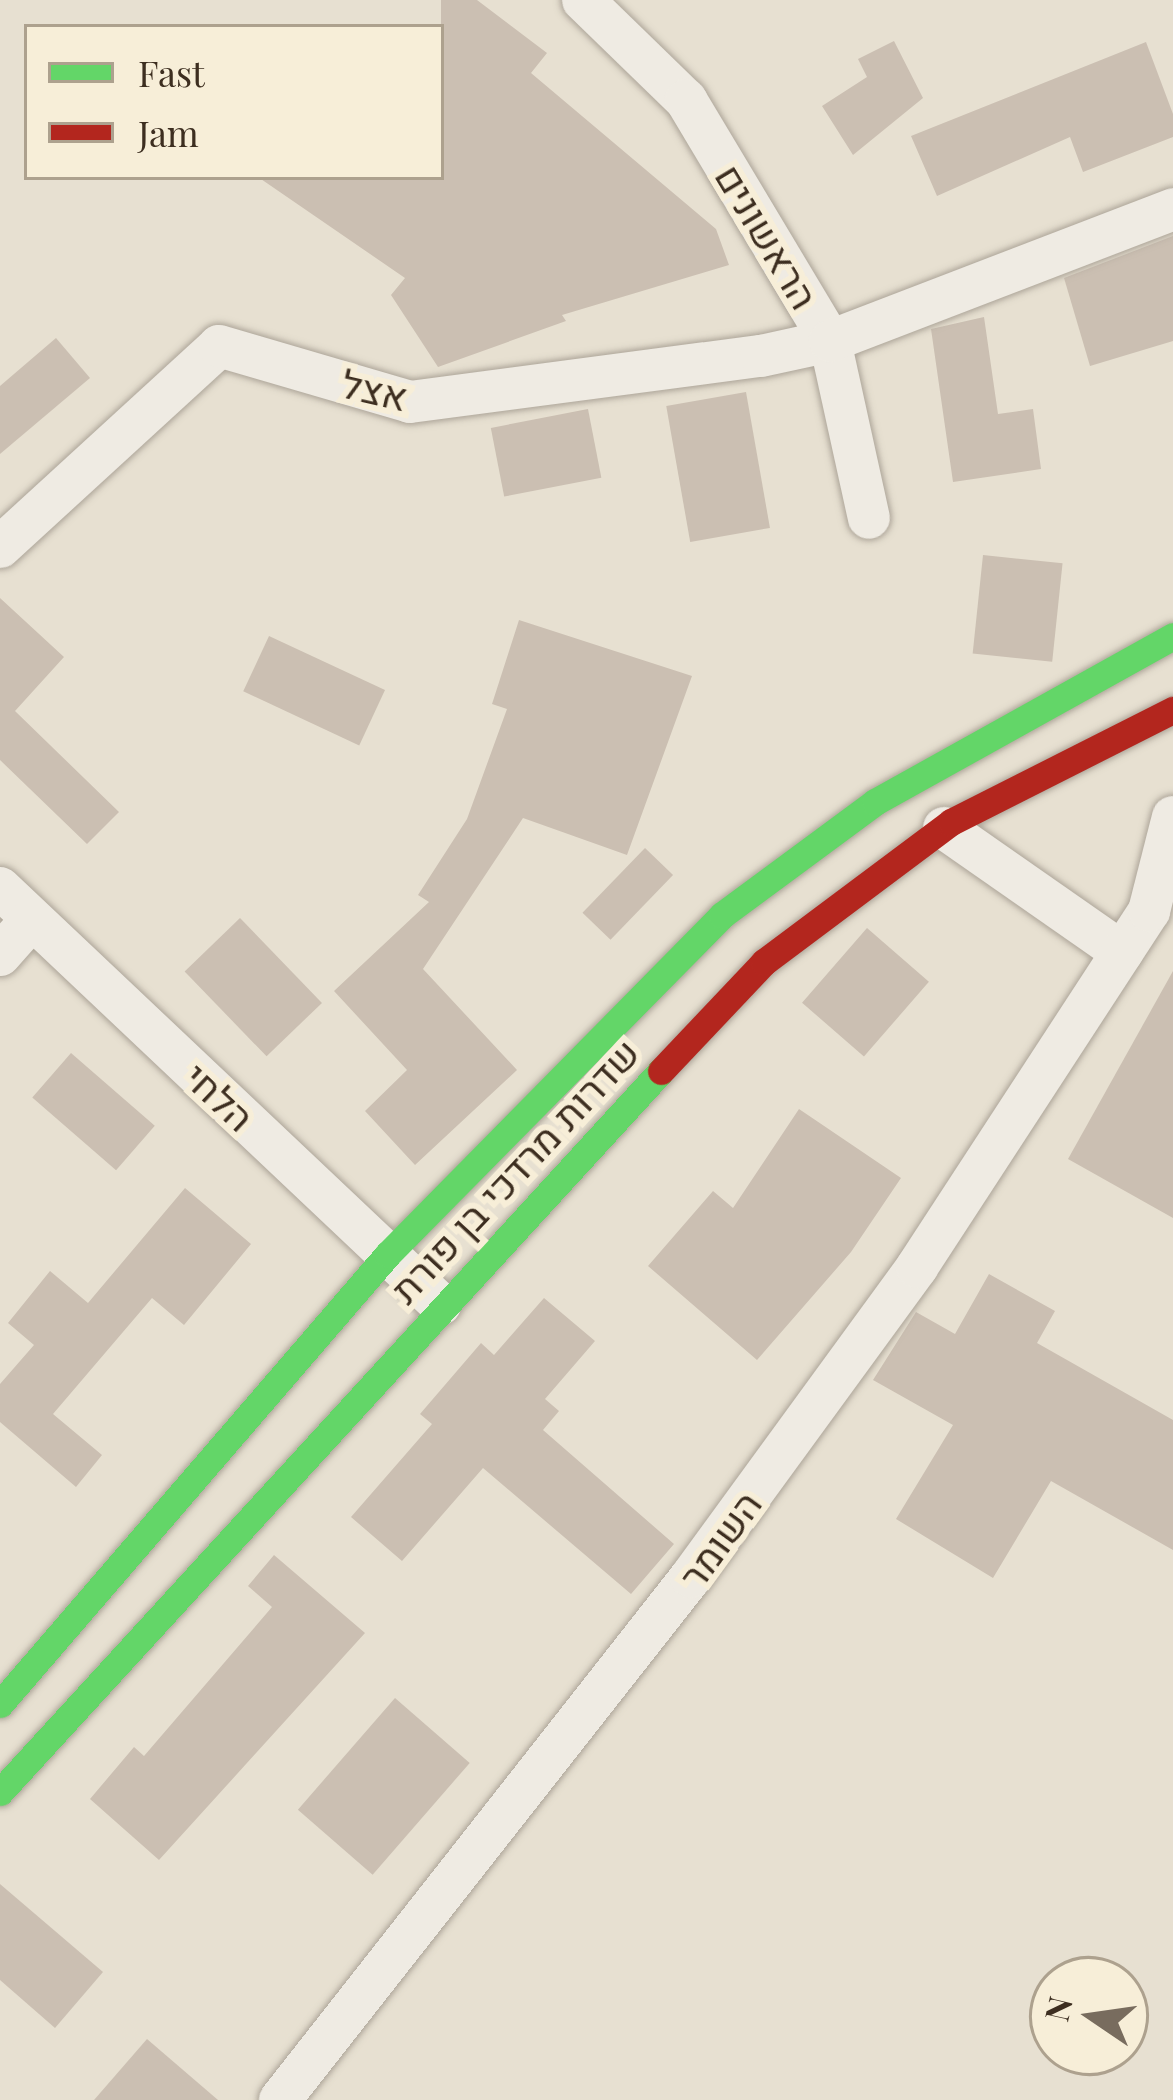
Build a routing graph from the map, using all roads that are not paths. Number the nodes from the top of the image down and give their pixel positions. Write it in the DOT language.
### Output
graph roads {
  1 [pos="583,0"];
  2 [pos="1173,209"];
  3 [pos="830,341"];
  4 [pos="869,518"];
  5 [pos="0,547"];
  6 [pos="1173,636"];
  7 [pos="1173,710"];
  8 [pos="1173,817"];
  9 [pos="944,828"];
  10 [pos="0,889"];
  11 [pos="32,919"];
  12 [pos="1122,952"];
  13 [pos="0,956"];
  14 [pos="388,1254"];
  15 [pos="440,1304"];
  16 [pos="0,1704"];
  17 [pos="0,1792"];
  18 [pos="280,2100"];
  1 -- 3 [label="street, הראשונים"];
  2 -- 3 [label="street"];
  3 -- 4 [label="street, הראשונים"];
  3 -- 5 [label="street, אצל"];
  6 -- 14 [label="street, שדרות מרדכי בן פורת"];
  7 -- 9 [label="street, שדרות מרדכי בן פורת"];
  8 -- 12 [label="street, השומר"];
  9 -- 12 [label="street"];
  9 -- 15 [label="street, שדרות מרדכי בן פורת"];
  10 -- 11 [label="street, הלחי"];
  11 -- 13 [label="street"];
  11 -- 14 [label="street, הלחי"];
  12 -- 18 [label="street, השומר"];
  14 -- 15 [label="street, הלחי"];
  14 -- 16 [label="street, שדרות מרדכי בן פורת"];
  15 -- 17 [label="street, שדרות מרדכי בן פורת"];
}
